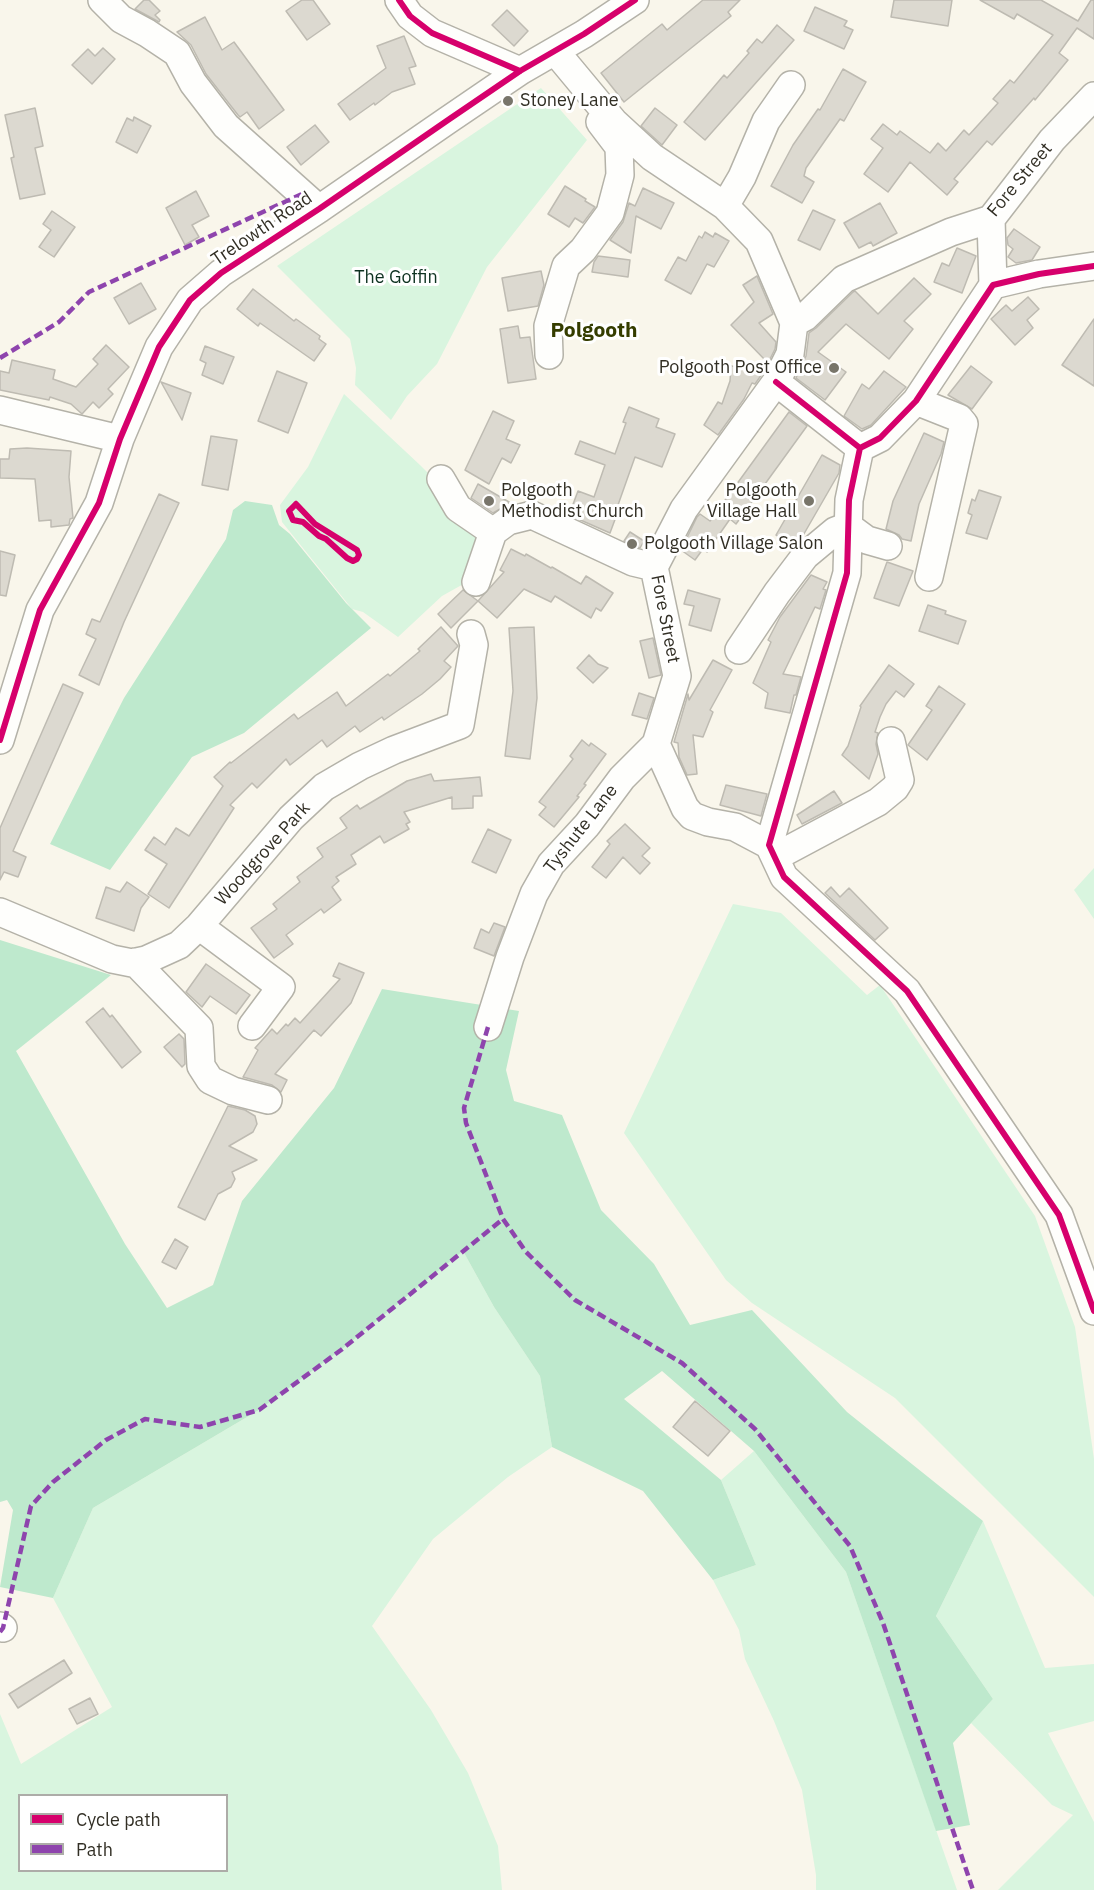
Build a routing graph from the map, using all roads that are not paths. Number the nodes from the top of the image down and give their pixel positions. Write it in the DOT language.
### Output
graph roads {
  1 [pos="102,0"];
  2 [pos="399,0"];
  3 [pos="635,0"];
  4 [pos="549,55"];
  5 [pos="520,71"];
  6 [pos="790,85"];
  7 [pos="1094,96"];
  8 [pos="725,206"];
  9 [pos="319,209"];
  10 [pos="991,219"];
  11 [pos="1094,266"];
  12 [pos="993,285"];
  13 [pos="794,322"];
  14 [pos="549,355"];
  15 [pos="776,382"];
  16 [pos="916,401"];
  17 [pos="0,410"];
  18 [pos="120,440"];
  19 [pos="860,448"];
  20 [pos="441,479"];
  21 [pos="848,526"];
  22 [pos="493,532"];
  23 [pos="888,546"];
  24 [pos="654,567"];
  25 [pos="929,577"];
  26 [pos="476,582"];
  27 [pos="471,634"];
  28 [pos="739,650"];
  29 [pos="0,740"];
  30 [pos="891,741"];
  31 [pos="656,744"];
  32 [pos="772,851"];
  33 [pos="0,912"];
  34 [pos="199,926"];
  35 [pos="135,962"];
  36 [pos="252,1026"];
  37 [pos="488,1027"];
  38 [pos="268,1100"];
  39 [pos="1094,1311"];
  1 -- 9 [label="street"];
  2 -- 5 [label="street"];
  3 -- 4 [label="street, Trelowth Road"];
  4 -- 5 [label="street, Trelowth Road"];
  4 -- 8 [label="street"];
  4 -- 14 [label="street"];
  5 -- 9 [label="street, Trelowth Road"];
  6 -- 8 [label="street"];
  7 -- 10 [label="street, Fore Street"];
  8 -- 13 [label="street"];
  9 -- 18 [label="street, Trelowth Road"];
  10 -- 12 [label="street"];
  10 -- 13 [label="street, Fore Street"];
  11 -- 12 [label="street"];
  12 -- 16 [label="street"];
  13 -- 15 [label="street, Fore Street"];
  15 -- 19 [label="street"];
  15 -- 24 [label="street, Fore Street"];
  16 -- 19 [label="street"];
  16 -- 25 [label="street"];
  17 -- 18 [label="street"];
  18 -- 29 [label="street, Trelowth Road"];
  19 -- 21 [label="street"];
  20 -- 22 [label="street"];
  21 -- 23 [label="street"];
  21 -- 28 [label="street"];
  21 -- 32 [label="street"];
  22 -- 24 [label="street"];
  22 -- 26 [label="street"];
  24 -- 31 [label="street, Fore Street"];
  27 -- 34 [label="street, Woodgrove Park"];
  30 -- 32 [label="street"];
  31 -- 32 [label="street"];
  31 -- 37 [label="street, Tyshute Lane"];
  32 -- 39 [label="street"];
  33 -- 35 [label="street"];
  34 -- 35 [label="street, Woodgrove Park"];
  34 -- 36 [label="street"];
  35 -- 38 [label="street"];
}
